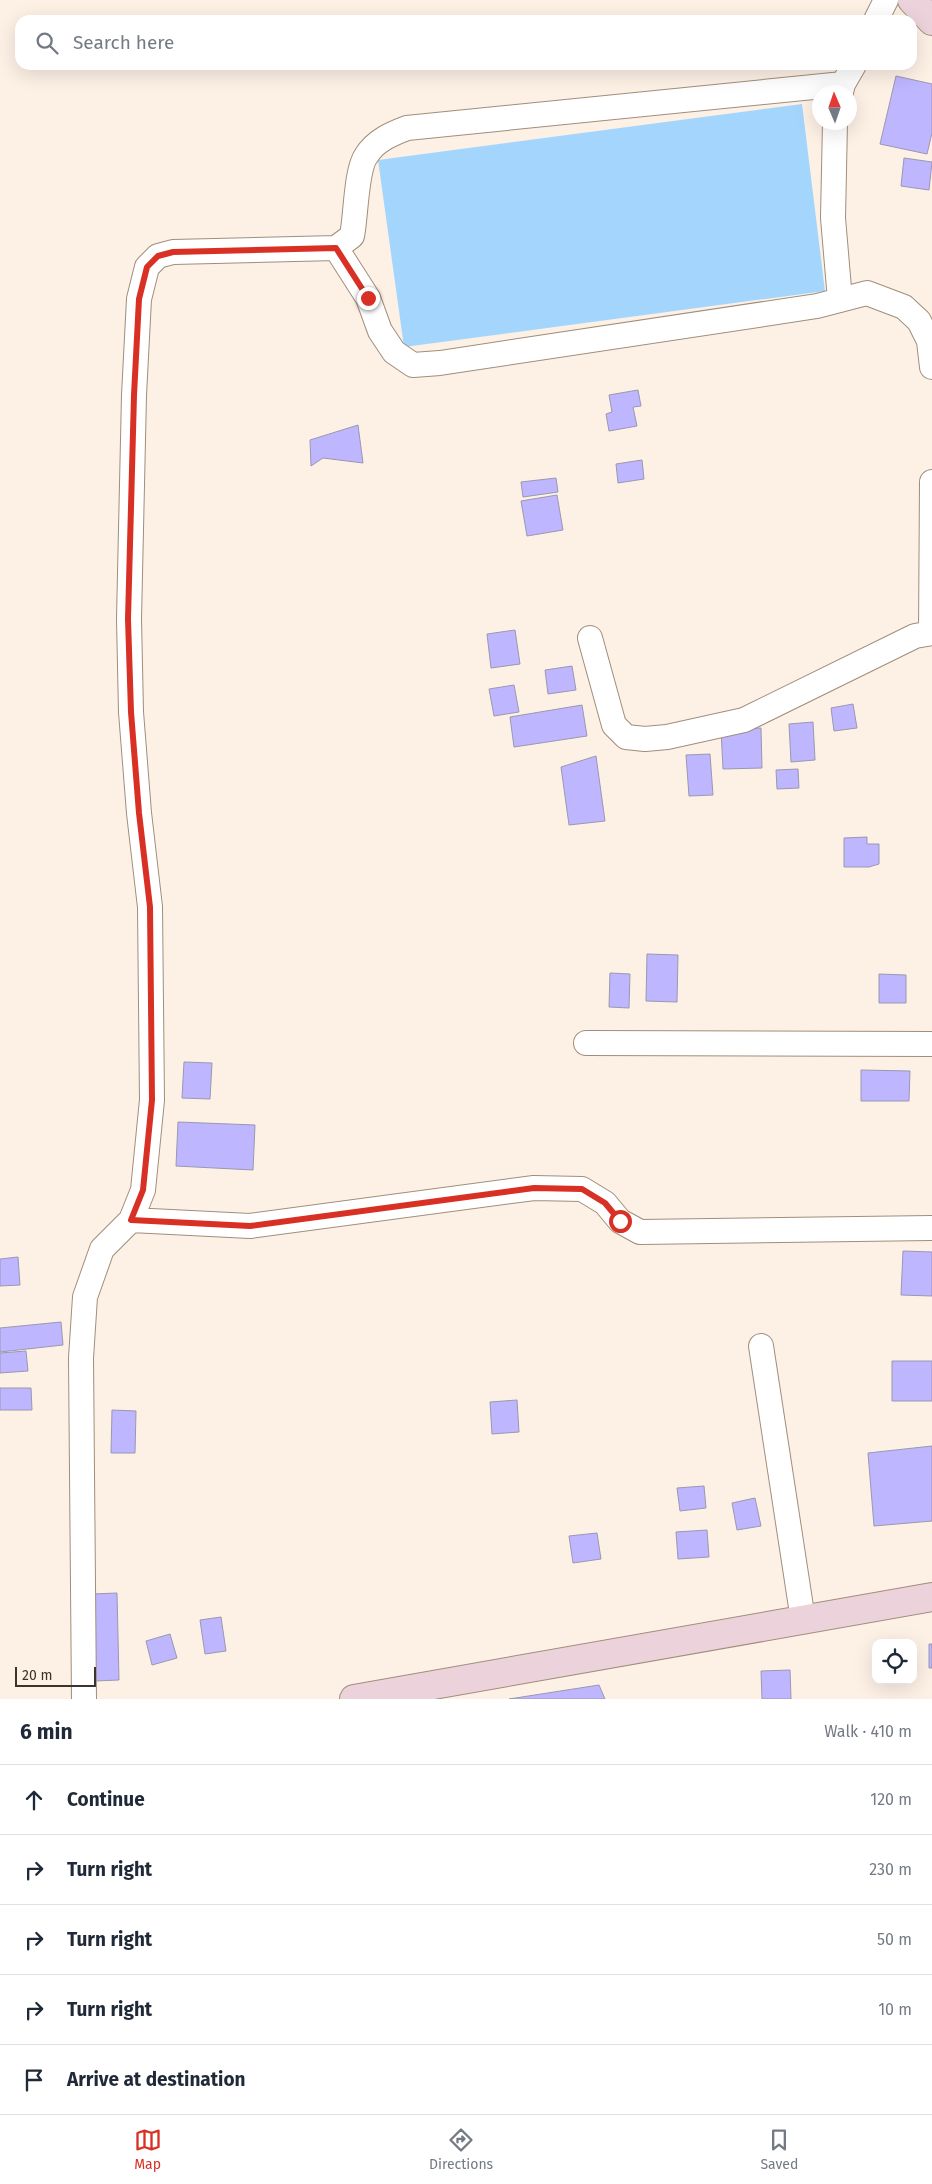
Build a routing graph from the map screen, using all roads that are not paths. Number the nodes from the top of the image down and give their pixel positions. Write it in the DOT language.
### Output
graph roads {
  1 [pos="886,0"];
  2 [pos="912,0"];
  3 [pos="878,15"];
  4 [pos="932,21"];
  5 [pos="846,81"];
  6 [pos="836,130"];
  7 [pos="336,248"];
  8 [pos="840,300"];
  9 [pos="932,368"];
  10 [pos="932,482"];
  11 [pos="931,633"];
  12 [pos="590,638"];
  13 [pos="586,1042"];
  14 [pos="932,1044"];
  15 [pos="131,1220"];
  16 [pos="932,1228"];
  17 [pos="761,1346"];
  18 [pos="932,1598"];
  19 [pos="803,1620"];
  20 [pos="84,1699"];
  21 [pos="354,1699"];
  1 -- 3 [label="street"];
  2 -- 4 [label="street"];
  5 -- 7 [label="street"];
  6 -- 8 [label="street"];
  7 -- 8 [label="street"];
  7 -- 15 [label="street"];
  8 -- 9 [label="street"];
  10 -- 11 [label="street"];
  11 -- 12 [label="street"];
  13 -- 14 [label="street"];
  15 -- 16 [label="street"];
  15 -- 20 [label="street"];
  17 -- 19 [label="street"];
  18 -- 19 [label="street"];
  19 -- 21 [label="street"];
}
